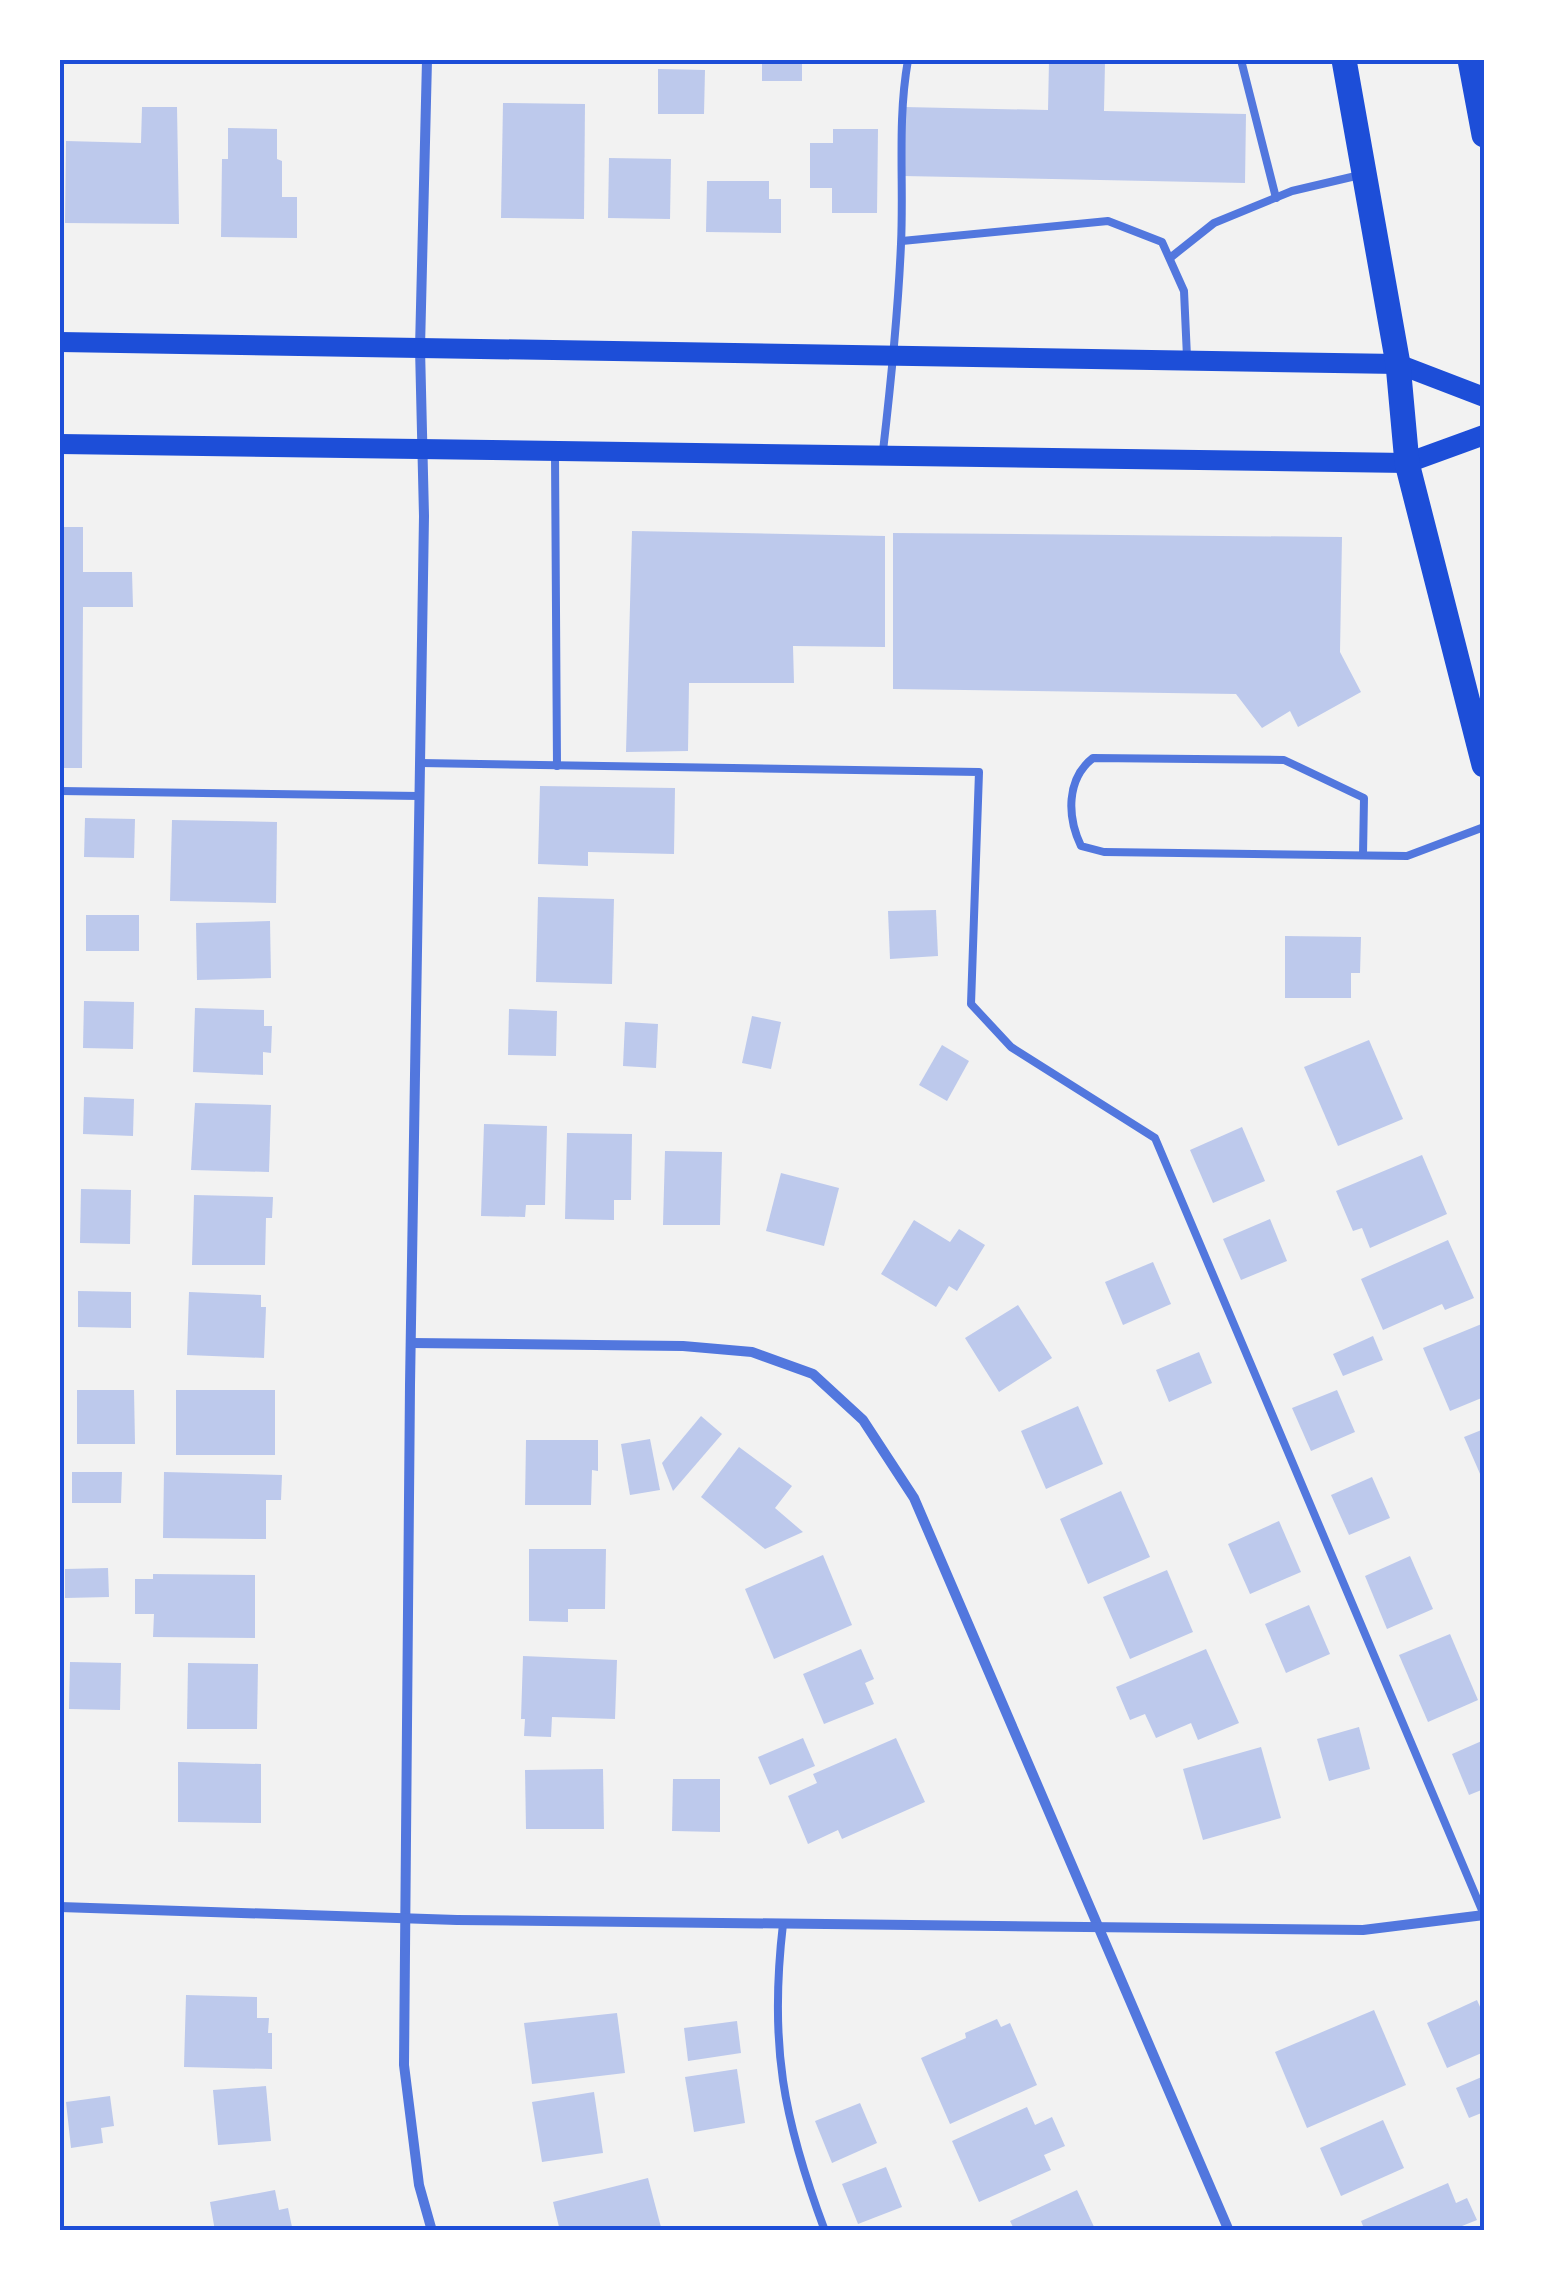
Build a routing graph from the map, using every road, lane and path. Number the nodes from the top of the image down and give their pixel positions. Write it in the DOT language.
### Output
graph roads {
  1 [pos="427,60"];
  2 [pos="908,60"];
  3 [pos="1241,60"];
  4 [pos="1344,60"];
  5 [pos="1470,60"];
  6 [pos="1484,135"];
  7 [pos="1364,174"];
  8 [pos="1276,198"];
  9 [pos="902,241"];
  10 [pos="1170,258"];
  11 [pos="60,342"];
  12 [pos="420,348"];
  13 [pos="894,356"];
  14 [pos="1187,361"];
  15 [pos="1398,364"];
  16 [pos="1484,397"];
  17 [pos="1484,435"];
  18 [pos="60,444"];
  19 [pos="425,449"];
  20 [pos="555,451"];
  21 [pos="883,456"];
  22 [pos="1407,463"];
  23 [pos="420,763"];
  24 [pos="1484,765"];
  25 [pos="557,766"];
  26 [pos="60,791"];
  27 [pos="420,796"];
  28 [pos="1484,827"];
  29 [pos="1363,855"];
  30 [pos="411,1343"];
  31 [pos="60,1907"];
  32 [pos="1484,1915"];
  33 [pos="404,1918"];
  34 [pos="783,1924"];
  35 [pos="1098,1928"];
  36 [pos="432,2231"];
  37 [pos="825,2231"];
  38 [pos="1229,2231"];
  1 -- 12 [label="street"];
  2 -- 9 [label="lane"];
  3 -- 8 [label="lane"];
  4 -- 7 [label="main road"];
  5 -- 6 [label="main road"];
  7 -- 8 [label="lane"];
  7 -- 15 [label="main road"];
  8 -- 10 [label="lane"];
  9 -- 10 [label="lane"];
  9 -- 13 [label="lane"];
  10 -- 14 [label="lane"];
  11 -- 12 [label="main road"];
  12 -- 13 [label="main road"];
  12 -- 19 [label="street"];
  13 -- 14 [label="main road"];
  13 -- 21 [label="lane"];
  14 -- 15 [label="main road"];
  15 -- 16 [label="main road"];
  15 -- 22 [label="main road"];
  17 -- 22 [label="main road"];
  18 -- 19 [label="main road"];
  19 -- 20 [label="main road"];
  19 -- 23 [label="street"];
  20 -- 21 [label="main road"];
  20 -- 25 [label="lane"];
  21 -- 22 [label="main road"];
  22 -- 24 [label="main road"];
  23 -- 25 [label="lane"];
  23 -- 27 [label="street"];
  25 -- 32 [label="lane"];
  26 -- 27 [label="lane"];
  27 -- 30 [label="street"];
  28 -- 29 [label="lane"];
  29 -- 29 [label="lane"];
  30 -- 33 [label="street"];
  30 -- 35 [label="street"];
  31 -- 33 [label="street"];
  32 -- 35 [label="street"];
  33 -- 34 [label="street"];
  33 -- 36 [label="street"];
  34 -- 35 [label="street"];
  34 -- 37 [label="lane"];
  35 -- 38 [label="street"];
}
